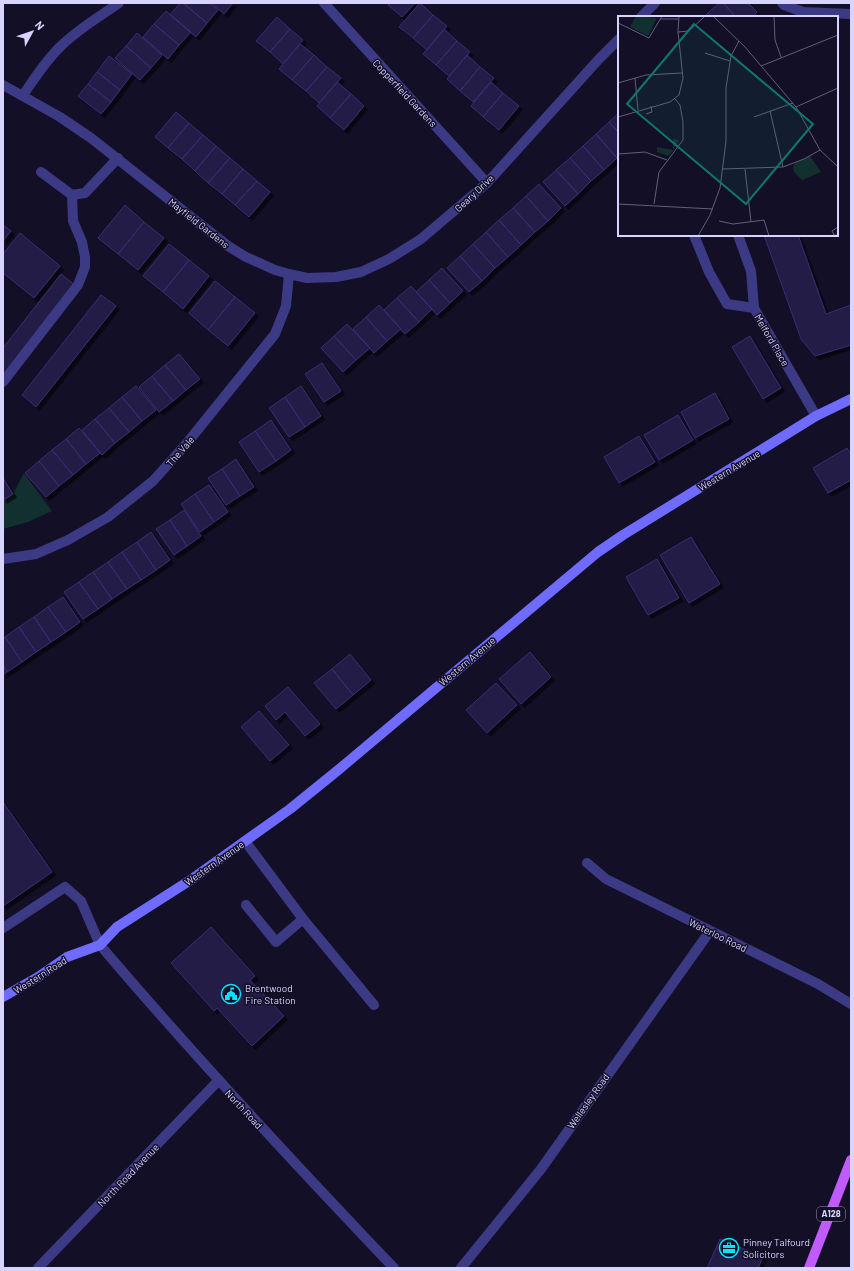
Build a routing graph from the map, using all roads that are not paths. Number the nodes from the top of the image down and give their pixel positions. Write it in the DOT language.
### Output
graph roads {
  1 [pos="118,3"];
  2 [pos="324,3"];
  3 [pos="655,3"];
  4 [pos="782,3"];
  5 [pos="851,14"];
  6 [pos="642,16"];
  7 [pos="618,41"];
  8 [pos="3,85"];
  9 [pos="23,95"];
  10 [pos="118,158"];
  11 [pos="40,172"];
  12 [pos="487,183"];
  13 [pos="72,195"];
  14 [pos="694,236"];
  15 [pos="738,236"];
  16 [pos="289,274"];
  17 [pos="754,308"];
  18 [pos="3,382"];
  19 [pos="851,399"];
  20 [pos="816,416"];
  21 [pos="3,559"];
  22 [pos="245,841"];
  23 [pos="587,863"];
  24 [pos="246,905"];
  25 [pos="303,919"];
  26 [pos="3,928"];
  27 [pos="710,931"];
  28 [pos="100,945"];
  29 [pos="3,997"];
  30 [pos="851,1004"];
  31 [pos="374,1005"];
  32 [pos="218,1081"];
  33 [pos="851,1160"];
  34 [pos="38,1268"];
  35 [pos="394,1268"];
  36 [pos="462,1268"];
  37 [pos="809,1268"];
  1 -- 9 [label="street"];
  2 -- 12 [label="street, Copperfield Gardens"];
  3 -- 6 [label="street"];
  4 -- 5 [label="street"];
  7 -- 12 [label="street, Geary Drive"];
  8 -- 9 [label="street, Mayfield Gardens"];
  9 -- 10 [label="street, Mayfield Gardens"];
  10 -- 13 [label="street"];
  10 -- 16 [label="street, Mayfield Gardens"];
  11 -- 13 [label="street"];
  12 -- 16 [label="street, Geary Drive"];
  13 -- 18 [label="street"];
  14 -- 17 [label="street"];
  15 -- 17 [label="street, Melford Place"];
  16 -- 21 [label="street, The Vale"];
  17 -- 20 [label="street, Melford Place"];
  19 -- 20 [label="street, Western Avenue"];
  20 -- 22 [label="street, Western Avenue"];
  22 -- 25 [label="street"];
  22 -- 28 [label="street, Western Avenue"];
  23 -- 27 [label="street, Waterloo Road"];
  24 -- 25 [label="street"];
  25 -- 31 [label="street"];
  26 -- 28 [label="street, North Road"];
  27 -- 30 [label="street, Waterloo Road"];
  27 -- 36 [label="street, Wellesley Road"];
  28 -- 29 [label="street, Western Road"];
  28 -- 32 [label="street, North Road"];
  32 -- 34 [label="street, North Road Avenue"];
  32 -- 35 [label="street, North Road"];
  33 -- 37 [label="main road, A128"];
}
